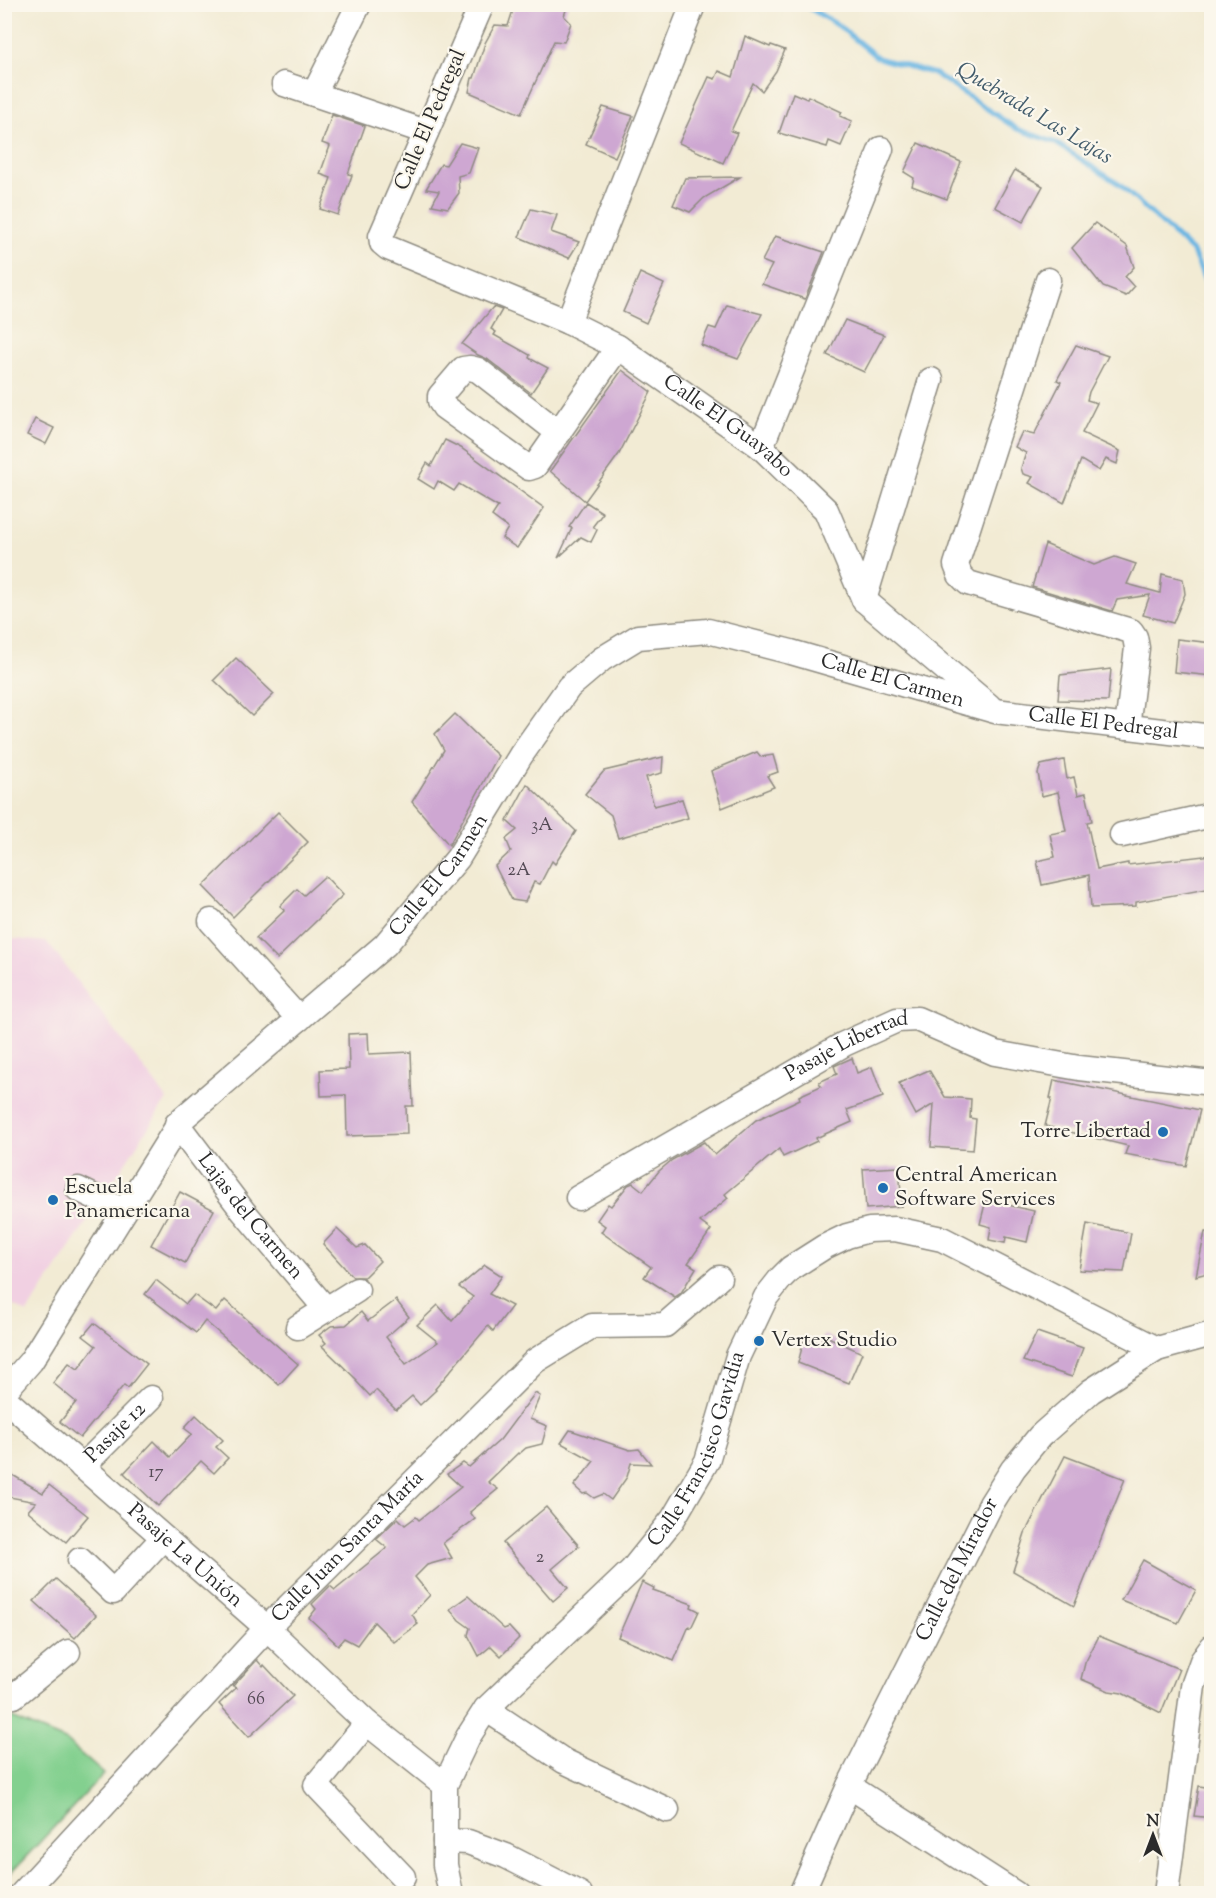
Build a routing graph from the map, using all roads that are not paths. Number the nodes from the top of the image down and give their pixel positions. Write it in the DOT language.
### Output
graph roads {
  1 [pos="359,4"];
  2 [pos="482,4"];
  3 [pos="693,5"];
  4 [pos="284,84"];
  5 [pos="314,94"];
  6 [pos="426,132"];
  7 [pos="881,149"];
  8 [pos="381,237"];
  9 [pos="1048,280"];
  10 [pos="568,322"];
  11 [pos="618,347"];
  12 [pos="930,380"];
  13 [pos="559,432"];
  14 [pos="761,447"];
  15 [pos="864,600"];
  16 [pos="995,711"];
  17 [pos="1127,727"];
  18 [pos="1212,737"];
  19 [pos="1212,815"];
  20 [pos="1122,835"];
  21 [pos="211,921"];
  22 [pos="299,1019"];
  23 [pos="1212,1083"];
  24 [pos="177,1124"];
  25 [pos="78,1189"];
  26 [pos="578,1198"];
  27 [pos="124,1211"];
  28 [pos="719,1278"];
  29 [pos="357,1290"];
  30 [pos="326,1309"];
  31 [pos="298,1327"];
  32 [pos="1212,1334"];
  33 [pos="1157,1349"];
  34 [pos="4,1392"];
  35 [pos="4,1398"];
  36 [pos="151,1398"];
  37 [pos="81,1467"];
  38 [pos="163,1538"];
  39 [pos="80,1560"];
  40 [pos="267,1628"];
  41 [pos="1212,1647"];
  42 [pos="68,1652"];
  43 [pos="4,1690"];
  44 [pos="486,1709"];
  45 [pos="368,1723"];
  46 [pos="445,1785"];
  47 [pos="849,1786"];
  48 [pos="667,1810"];
  49 [pos="445,1841"];
  50 [pos="403,1877"];
  51 [pos="22,1893"];
  52 [pos="451,1893"];
  53 [pos="580,1893"];
  54 [pos="801,1893"];
  55 [pos="1016,1893"];
  56 [pos="1166,1893"];
  1 -- 5 [label="street"];
  2 -- 6 [label="street, Calle El Pedregal"];
  3 -- 10 [label="street"];
  4 -- 5 [label="street"];
  5 -- 6 [label="street"];
  6 -- 8 [label="street, Calle El Pedregal"];
  7 -- 14 [label="street"];
  8 -- 10 [label="street, Calle El Guayabo"];
  9 -- 17 [label="street"];
  10 -- 11 [label="street, Calle El Guayabo"];
  11 -- 13 [label="street"];
  11 -- 14 [label="street, Calle El Guayabo"];
  12 -- 15 [label="street"];
  13 -- 13 [label="street"];
  14 -- 15 [label="street, Calle El Guayabo"];
  15 -- 16 [label="street, Calle El Guayabo"];
  16 -- 17 [label="street, Calle El Pedregal"];
  16 -- 22 [label="street, Calle El Carmen"];
  17 -- 18 [label="street, Calle El Pedregal"];
  19 -- 20 [label="street"];
  21 -- 22 [label="street"];
  22 -- 24 [label="street, Calle El Carmen"];
  23 -- 26 [label="street, Pasaje Libertad"];
  24 -- 27 [label="street, Calle El Carmen"];
  24 -- 30 [label="street, Lajas del Carmen"];
  25 -- 27 [label="street"];
  27 -- 34 [label="street, Calle El Carmen"];
  28 -- 40 [label="street, Calle Juan Santa María"];
  29 -- 30 [label="street"];
  30 -- 31 [label="street"];
  32 -- 33 [label="street, Calle del Mirador"];
  33 -- 44 [label="street, Calle Francisco Gavidia"];
  33 -- 47 [label="street, Calle del Mirador"];
  35 -- 37 [label="street, Pasaje La Unión"];
  36 -- 37 [label="street, Pasaje 12"];
  37 -- 38 [label="street, Pasaje La Unión"];
  38 -- 39 [label="street"];
  38 -- 40 [label="street, Pasaje La Unión"];
  40 -- 45 [label="street, Pasaje La Unión"];
  40 -- 51 [label="street, Calle Juan Santa María"];
  41 -- 56 [label="street"];
  42 -- 43 [label="street"];
  44 -- 46 [label="street, Calle Francisco Gavidia"];
  44 -- 48 [label="street"];
  45 -- 46 [label="street, Pasaje La Unión"];
  45 -- 50 [label="street"];
  46 -- 49 [label="street, Calle Francisco Gavidia"];
  47 -- 54 [label="street, Calle del Mirador"];
  47 -- 55 [label="street"];
  49 -- 52 [label="street, Calle Francisco Gavidia"];
  49 -- 53 [label="street"];
}
